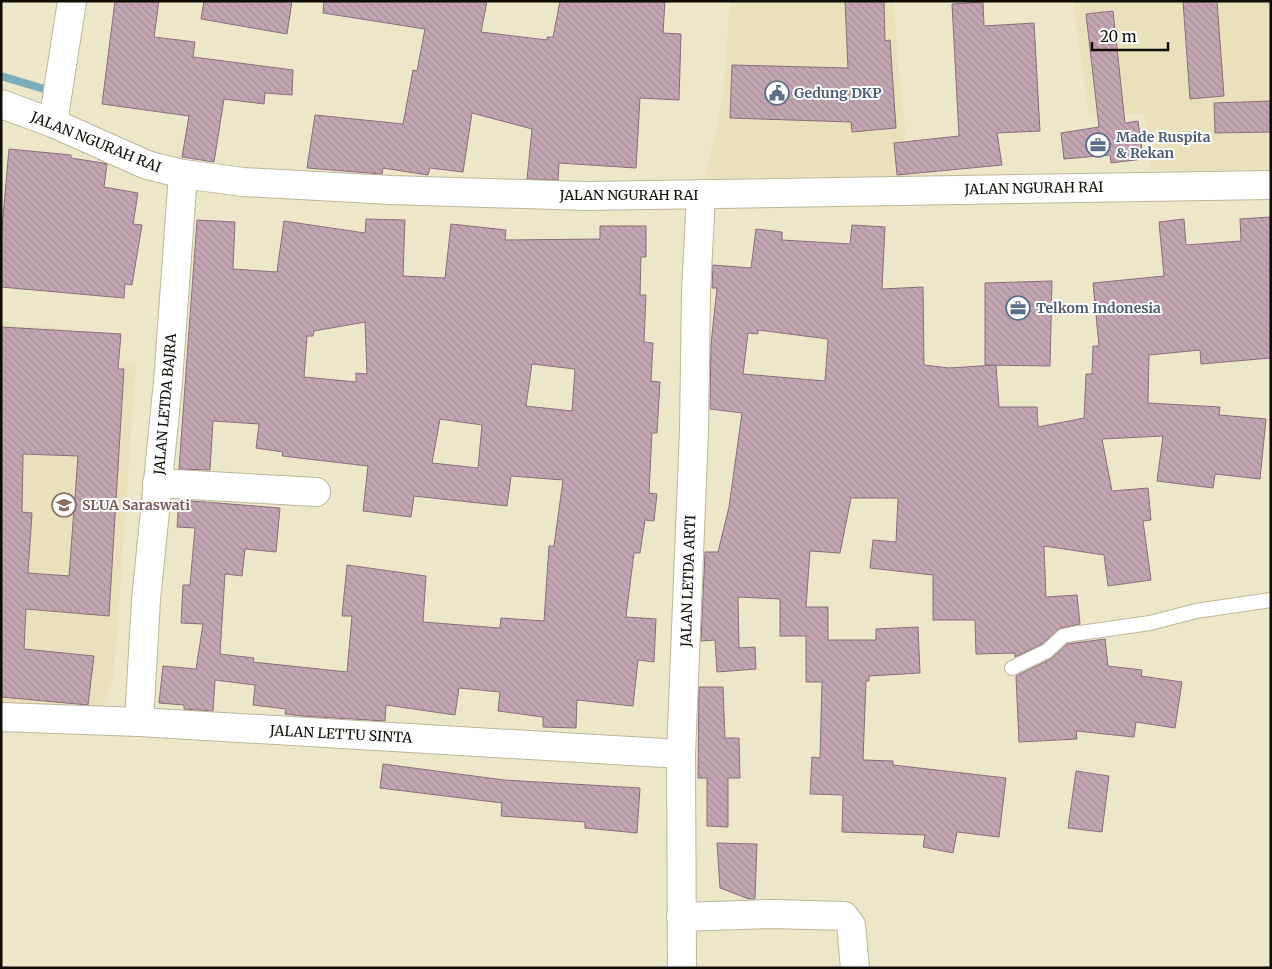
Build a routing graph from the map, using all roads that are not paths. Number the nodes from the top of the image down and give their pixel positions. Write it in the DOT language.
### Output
graph roads {
  1 [pos="72,1"];
  2 [pos="1,104"];
  3 [pos="53,123"];
  4 [pos="184,174"];
  5 [pos="1271,185"];
  6 [pos="701,195"];
  7 [pos="157,483"];
  8 [pos="316,492"];
  9 [pos="1271,600"];
  10 [pos="1012,668"];
  11 [pos="1,717"];
  12 [pos="139,722"];
  13 [pos="681,754"];
  14 [pos="682,917"];
  15 [pos="682,968"];
  16 [pos="855,968"];
  1 -- 3 [label="street"];
  2 -- 3 [label="street, JALAN NGURAH RAI"];
  3 -- 4 [label="street, JALAN NGURAH RAI"];
  4 -- 6 [label="street, JALAN NGURAH RAI"];
  4 -- 7 [label="street, JALAN LETDA BAJRA"];
  5 -- 6 [label="street, JALAN NGURAH RAI"];
  6 -- 13 [label="street, JALAN LETDA ARTI"];
  7 -- 8 [label="street"];
  7 -- 12 [label="street, JALAN LETDA BAJRA"];
  9 -- 10 [label="lane"];
  11 -- 12 [label="street, JALAN LETTU SINTA"];
  12 -- 13 [label="street, JALAN LETTU SINTA"];
  13 -- 14 [label="street, JALAN LETDA ARTI"];
  14 -- 15 [label="street, JALAN LETDA ARTI"];
  14 -- 16 [label="street"];
}
